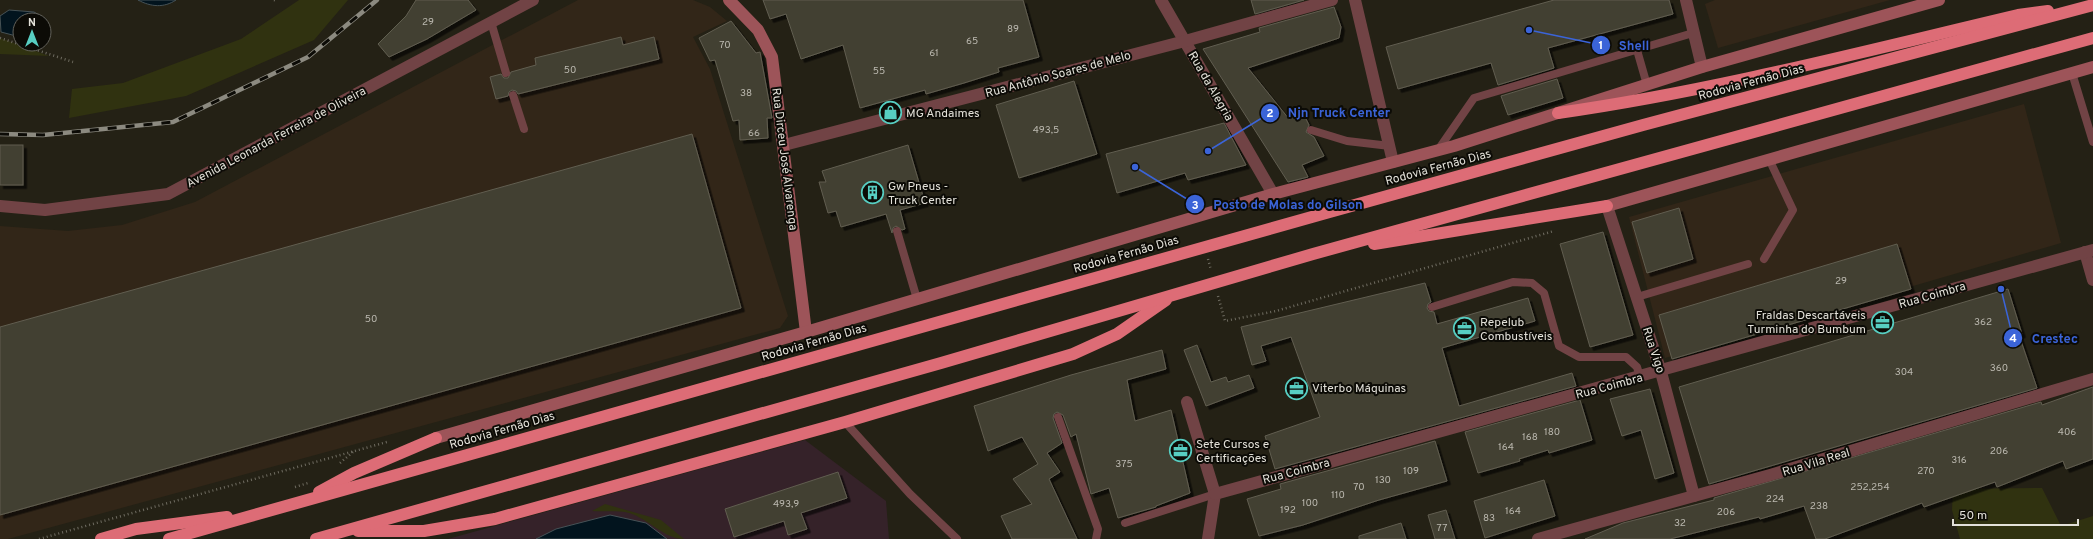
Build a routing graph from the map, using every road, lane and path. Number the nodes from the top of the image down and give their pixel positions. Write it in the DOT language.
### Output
graph roads {
  1 [pos="533,0"];
  2 [pos="729,0"];
  3 [pos="1161,0"];
  4 [pos="1332,0"];
  5 [pos="1355,0"];
  6 [pos="1686,0"];
  7 [pos="1939,0"];
  8 [pos="2090,6"];
  9 [pos="491,22"];
  10 [pos="1693,34"];
  11 [pos="0,38"];
  12 [pos="2093,38"];
  13 [pos="1185,41"];
  14 [pos="1637,50"];
  15 [pos="73,62"];
  16 [pos="1702,67"];
  17 [pos="2093,67"];
  18 [pos="506,73"];
  19 [pos="2072,73"];
  20 [pos="1647,85"];
  21 [pos="513,95"];
  22 [pos="1558,113"];
  23 [pos="524,129"];
  24 [pos="1311,130"];
  25 [pos="2093,142"];
  26 [pos="784,145"];
  27 [pos="1390,146"];
  28 [pos="1438,150"];
  29 [pos="1769,159"];
  30 [pos="1393,162"];
  31 [pos="1273,194"];
  32 [pos="0,206"];
  33 [pos="1607,206"];
  34 [pos="1559,229"];
  35 [pos="897,231"];
  36 [pos="2089,251"];
  37 [pos="1314,254"];
  38 [pos="1764,259"];
  39 [pos="1748,264"];
  40 [pos="2093,280"];
  41 [pos="1175,294"];
  42 [pos="1636,297"];
  43 [pos="917,299"];
  44 [pos="1221,306"];
  45 [pos="1432,307"];
  46 [pos="806,332"];
  47 [pos="1661,372"];
  48 [pos="1640,377"];
  49 [pos="2093,379"];
  50 [pos="1186,402"];
  51 [pos="1058,416"];
  52 [pos="845,422"];
  53 [pos="436,438"];
  54 [pos="389,441"];
  55 [pos="1215,494"];
  56 [pos="1694,496"];
  57 [pos="312,499"];
  58 [pos="277,510"];
  59 [pos="1125,523"];
  60 [pos="342,531"];
  61 [pos="39,539"];
  62 [pos="101,539"];
  63 [pos="169,539"];
  64 [pos="316,539"];
  65 [pos="957,539"];
  66 [pos="1096,539"];
  67 [pos="1208,539"];
  68 [pos="1538,539"];
  1 -- 9 [label="street, Avenida Leonarda Ferreira de Oliveira"];
  2 -- 26 [label="main road, Rua Dirceu José Alvarenga"];
  3 -- 13 [label="street, Rua da Alegria"];
  4 -- 13 [label="street, Rua Antônio Soares de Melo"];
  5 -- 27 [label="street"];
  6 -- 10 [label="street"];
  7 -- 16 [label="main road, Rodovia Fernão Dias"];
  8 -- 22 [label="highway"];
  8 -- 57 [label="highway, Rodovia Fernão Dias"];
  9 -- 18 [label="lane"];
  9 -- 32 [label="street, Avenida Leonarda Ferreira de Oliveira"];
  10 -- 14 [label="lane"];
  10 -- 16 [label="street"];
  11 -- 15 [label="path"];
  12 -- 37 [label="highway"];
  13 -- 26 [label="street, Rua Antônio Soares de Melo"];
  13 -- 31 [label="street, Rua da Alegria"];
  14 -- 20 [label="lane"];
  14 -- 28 [label="lane"];
  16 -- 20 [label="main road, Rodovia Fernão Dias"];
  17 -- 19 [label="main road"];
  19 -- 25 [label="lane"];
  19 -- 29 [label="main road"];
  20 -- 22 [label="main road, Rodovia Fernão Dias"];
  21 -- 23 [label="lane"];
  22 -- 28 [label="main road, Rodovia Fernão Dias"];
  24 -- 27 [label="lane"];
  26 -- 46 [label="main road, Rua Dirceu José Alvarenga"];
  27 -- 30 [label="street"];
  28 -- 30 [label="main road, Rodovia Fernão Dias"];
  29 -- 33 [label="main road"];
  29 -- 38 [label="lane"];
  30 -- 31 [label="main road, Rodovia Fernão Dias"];
  31 -- 43 [label="main road, Rodovia Fernão Dias"];
  33 -- 37 [label="highway"];
  33 -- 42 [label="street, Rua Vigo"];
  34 -- 44 [label="path"];
  35 -- 43 [label="lane"];
  36 -- 40 [label="street"];
  36 -- 47 [label="street, Rua Coimbra"];
  37 -- 41 [label="highway"];
  39 -- 42 [label="lane"];
  41 -- 52 [label="highway"];
  41 -- 60 [label="highway"];
  42 -- 47 [label="street, Rua Vigo"];
  43 -- 46 [label="main road, Rodovia Fernão Dias"];
  45 -- 48 [label="lane"];
  46 -- 53 [label="main road, Rodovia Fernão Dias"];
  47 -- 48 [label="street, Rua Coimbra"];
  47 -- 56 [label="street, Rua Vigo"];
  48 -- 55 [label="street, Rua Coimbra"];
  49 -- 56 [label="street, Rua Vila Real"];
  50 -- 55 [label="street"];
  51 -- 66 [label="lane"];
  52 -- 60 [label="highway"];
  52 -- 65 [label="lane"];
  53 -- 57 [label="highway"];
  54 -- 61 [label="path"];
  55 -- 59 [label="lane, Rua Coimbra"];
  55 -- 67 [label="street"];
  56 -- 68 [label="street, Rua Vila Real"];
  57 -- 58 [label="highway, Rodovia Fernão Dias"];
  58 -- 62 [label="highway"];
  58 -- 63 [label="highway, Rodovia Fernão Dias"];
  60 -- 64 [label="highway"];
}
